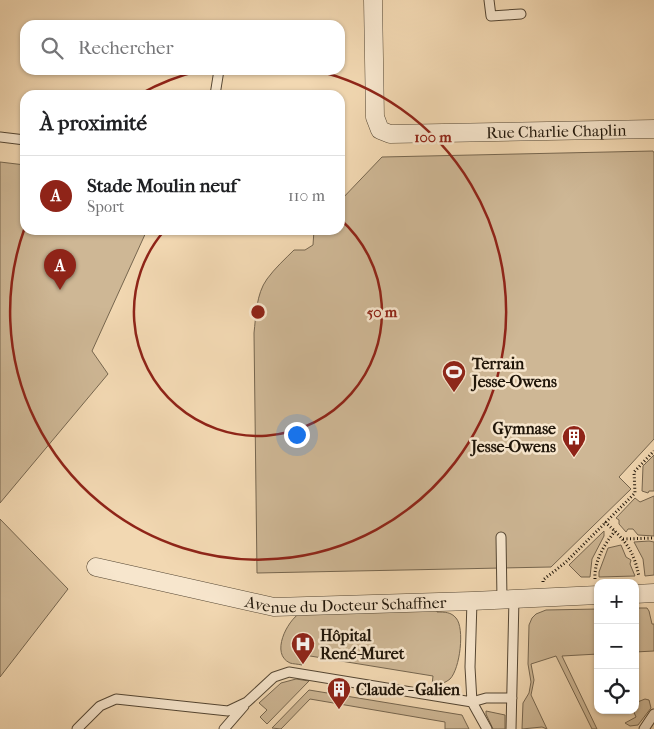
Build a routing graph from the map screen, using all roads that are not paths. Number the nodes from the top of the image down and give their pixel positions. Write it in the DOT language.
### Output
graph roads {
  1 [pos="373,0"];
  2 [pos="489,0"];
  3 [pos="521,14"];
  4 [pos="218,75"];
  5 [pos="216,90"];
  6 [pos="654,130"];
  7 [pos="0,137"];
  8 [pos="20,139"];
  9 [pos="501,537"];
  10 [pos="96,567"];
  11 [pos="594,587"];
  12 [pos="639,587"];
  13 [pos="654,593"];
  14 [pos="508,599"];
  15 [pos="472,601"];
  16 [pos="512,698"];
  17 [pos="247,702"];
  18 [pos="472,702"];
  19 [pos="654,714"];
  20 [pos="77,729"];
  21 [pos="224,729"];
  22 [pos="487,729"];
  23 [pos="511,729"];
  24 [pos="644,729"];
  1 -- 6 [label="street, Rue Charlie Chaplin"];
  2 -- 3 [label="lane"];
  4 -- 5 [label="lane"];
  7 -- 8 [label="lane"];
  9 -- 14 [label="lane"];
  10 -- 15 [label="street, Avenue du Docteur Schaffner"];
  11 -- 14 [label="street, Avenue du Docteur Schaffner"];
  12 -- 13 [label="street"];
  14 -- 15 [label="street, Avenue du Docteur Schaffner"];
  14 -- 16 [label="lane"];
  15 -- 18 [label="lane"];
  16 -- 18 [label="lane"];
  16 -- 23 [label="lane"];
  17 -- 18 [label="lane"];
  17 -- 20 [label="lane"];
  17 -- 21 [label="lane"];
  18 -- 22 [label="lane"];
  19 -- 24 [label="lane"];
}
